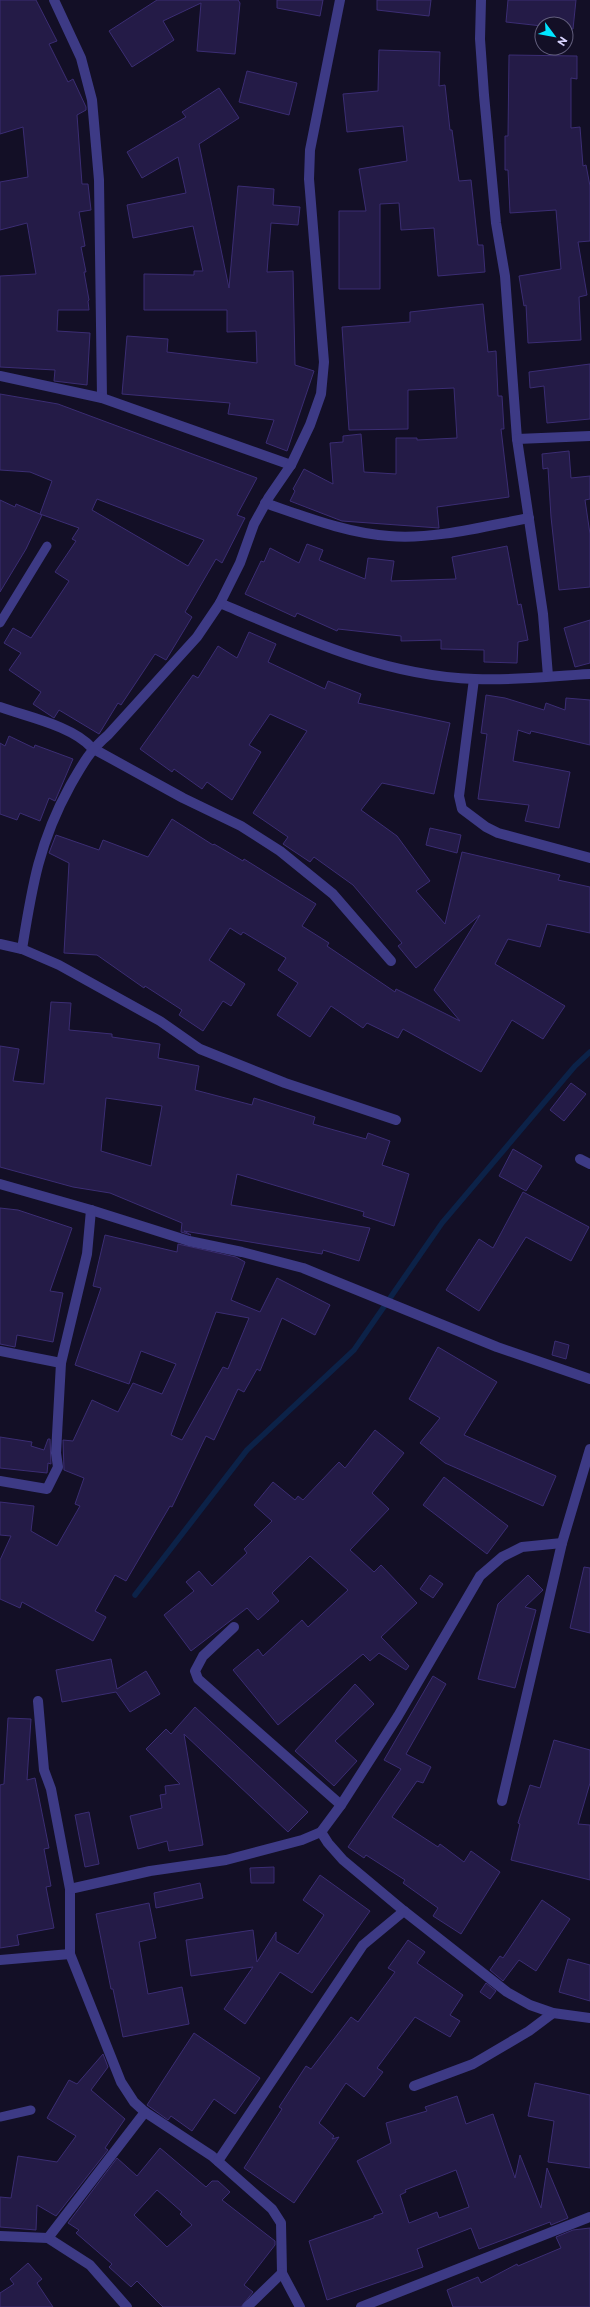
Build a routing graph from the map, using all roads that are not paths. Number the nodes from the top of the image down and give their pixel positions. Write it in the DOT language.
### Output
graph roads {
  1 [pos="54,0"];
  2 [pos="340,0"];
  3 [pos="481,0"];
  4 [pos="0,376"];
  5 [pos="102,398"];
  6 [pos="590,436"];
  7 [pos="517,439"];
  8 [pos="291,465"];
  9 [pos="265,503"];
  10 [pos="529,518"];
  11 [pos="47,546"];
  12 [pos="220,603"];
  13 [pos="0,623"];
  14 [pos="590,674"];
  15 [pos="548,676"];
  16 [pos="474,679"];
  17 [pos="0,707"];
  18 [pos="92,748"];
  19 [pos="590,858"];
  20 [pos="0,944"];
  21 [pos="22,949"];
  22 [pos="391,961"];
  23 [pos="396,1120"];
  24 [pos="580,1160"];
  25 [pos="590,1164"];
  26 [pos="0,1184"];
  27 [pos="91,1210"];
  28 [pos="0,1351"];
  29 [pos="62,1362"];
  30 [pos="590,1379"];
  31 [pos="590,1449"];
  32 [pos="0,1481"];
  33 [pos="562,1543"];
  34 [pos="234,1627"];
  35 [pos="38,1701"];
  36 [pos="502,1801"];
  37 [pos="341,1805"];
  38 [pos="321,1832"];
  39 [pos="70,1889"];
  40 [pos="404,1911"];
  41 [pos="70,1954"];
  42 [pos="0,1960"];
  43 [pos="553,2013"];
  44 [pos="590,2018"];
  45 [pos="414,2086"];
  46 [pos="31,2110"];
  47 [pos="145,2112"];
  48 [pos="0,2117"];
  49 [pos="218,2161"];
  50 [pos="590,2217"];
  51 [pos="0,2236"];
  52 [pos="48,2238"];
  53 [pos="282,2273"];
  54 [pos="127,2307"];
  55 [pos="247,2307"];
  56 [pos="300,2307"];
  57 [pos="361,2307"];
  1 -- 5 [label="street"];
  2 -- 8 [label="street"];
  3 -- 7 [label="street"];
  4 -- 5 [label="street"];
  5 -- 8 [label="street"];
  6 -- 7 [label="street"];
  7 -- 10 [label="street"];
  8 -- 9 [label="street"];
  9 -- 10 [label="street"];
  9 -- 12 [label="street"];
  10 -- 15 [label="street"];
  11 -- 13 [label="lane"];
  12 -- 16 [label="street"];
  12 -- 18 [label="street"];
  14 -- 15 [label="street"];
  15 -- 16 [label="street"];
  16 -- 19 [label="street"];
  17 -- 18 [label="street"];
  18 -- 21 [label="street"];
  18 -- 22 [label="street"];
  20 -- 21 [label="street"];
  21 -- 23 [label="street"];
  24 -- 25 [label="street"];
  26 -- 27 [label="street"];
  27 -- 29 [label="street"];
  27 -- 30 [label="street"];
  28 -- 29 [label="street"];
  29 -- 32 [label="street"];
  31 -- 33 [label="street"];
  33 -- 36 [label="street"];
  33 -- 37 [label="street"];
  34 -- 37 [label="street"];
  35 -- 39 [label="street"];
  37 -- 38 [label="street"];
  38 -- 39 [label="street"];
  38 -- 40 [label="street"];
  39 -- 41 [label="street"];
  40 -- 43 [label="street"];
  40 -- 49 [label="street"];
  41 -- 42 [label="street"];
  41 -- 47 [label="street"];
  43 -- 44 [label="street"];
  43 -- 45 [label="street"];
  46 -- 48 [label="lane"];
  47 -- 49 [label="street"];
  47 -- 52 [label="street"];
  49 -- 53 [label="street"];
  50 -- 57 [label="street"];
  51 -- 52 [label="street"];
  52 -- 54 [label="street"];
  53 -- 55 [label="street"];
  53 -- 56 [label="street"];
}
